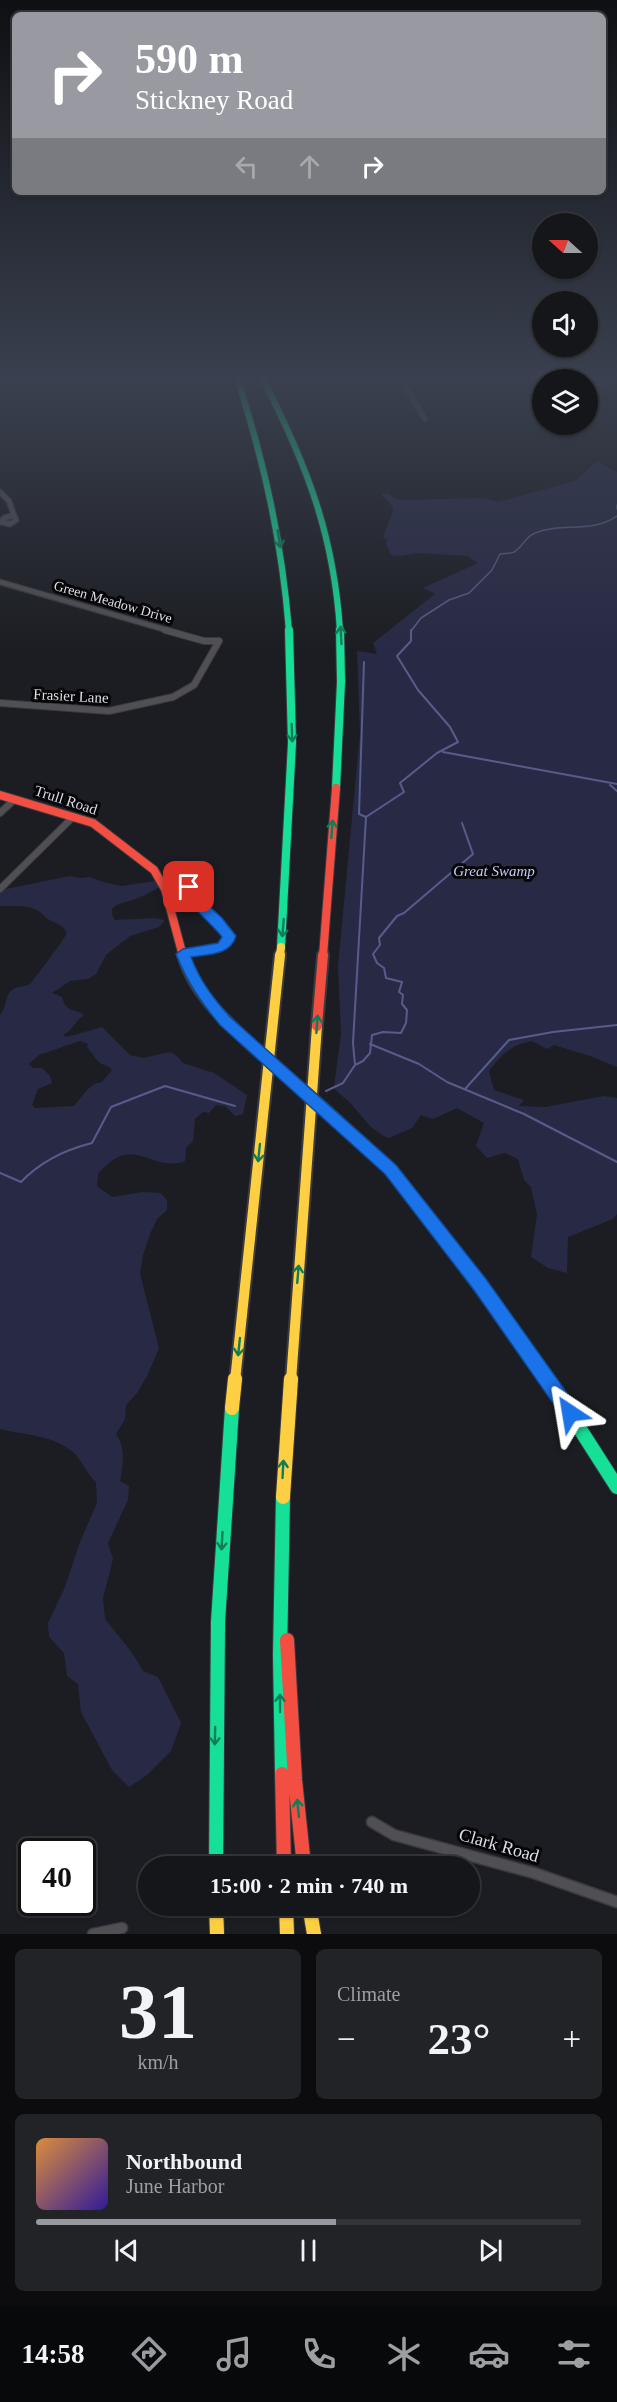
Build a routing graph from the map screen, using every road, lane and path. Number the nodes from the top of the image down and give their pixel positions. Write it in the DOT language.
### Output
graph roads {
  1 [pos="265,471"];
  2 [pos="306,471"];
  3 [pos="0,492"];
  4 [pos="15,515"];
  5 [pos="0,582"];
  6 [pos="219,641"];
  7 [pos="0,703"];
  8 [pos="0,795"];
  9 [pos="15,799"];
  10 [pos="0,813"];
  11 [pos="73,817"];
  12 [pos="189,887"];
  13 [pos="0,889"];
  14 [pos="183,954"];
  15 [pos="617,1487"];
  16 [pos="281,1527"];
  17 [pos="372,1822"];
  18 [pos="216,1856"];
  19 [pos="284,1856"];
  20 [pos="303,1856"];
  21 [pos="617,1902"];
  22 [pos="216,1916"];
  23 [pos="286,1916"];
  24 [pos="311,1916"];
  25 [pos="122,1928"];
  26 [pos="93,1934"];
  27 [pos="216,1934"];
  28 [pos="287,1934"];
  29 [pos="315,1934"];
  1 -- 18 [label="main road, one-way"];
  16 -- 2 [label="main road, one-way"];
  3 -- 4 [label="street"];
  5 -- 6 [label="street, Green Meadow Drive"];
  6 -- 7 [label="street, Frasier Lane"];
  8 -- 9 [label="main road, Trull Road"];
  9 -- 10 [label="street"];
  9 -- 11 [label="main road, Trull Road"];
  11 -- 13 [label="street"];
  11 -- 14 [label="main road, Trull Road"];
  12 -- 14 [label="street"];
  14 -- 15 [label="main road, Trull Road, bridge"];
  19 -- 16 [label="main road, one-way"];
  20 -- 16 [label="main road, one-way"];
  17 -- 21 [label="street, Clark Road"];
  22 -- 27 [label="main road"];
  23 -- 28 [label="main road"];
  24 -- 29 [label="main road"];
  25 -- 26 [label="street"];
}
